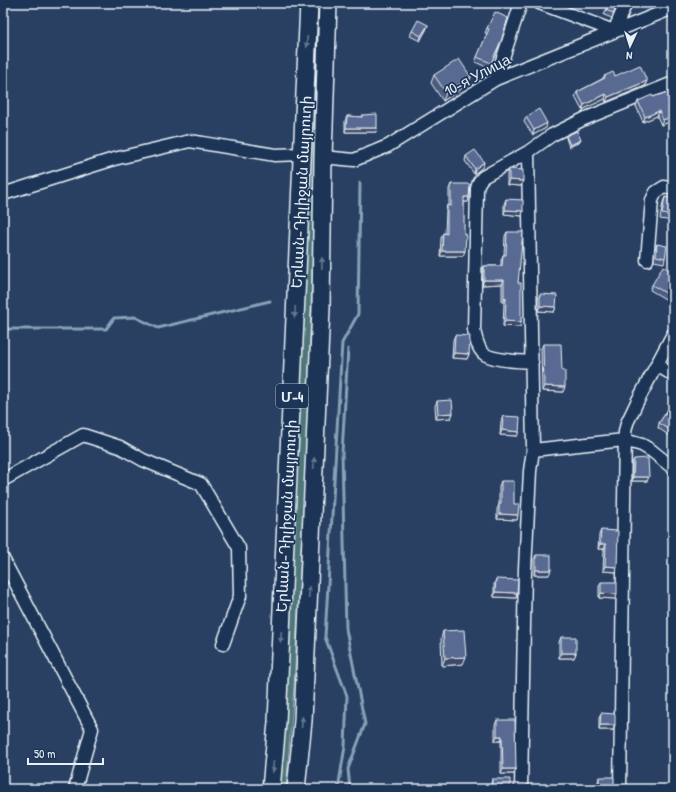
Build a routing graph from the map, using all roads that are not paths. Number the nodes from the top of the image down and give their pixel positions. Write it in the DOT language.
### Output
graph roads {
  1 [pos="309,3"];
  2 [pos="328,3"];
  3 [pos="521,3"];
  4 [pos="539,3"];
  5 [pos="626,3"];
  6 [pos="673,8"];
  7 [pos="614,30"];
  8 [pos="496,79"];
  9 [pos="673,83"];
  10 [pos="528,152"];
  11 [pos="302,154"];
  12 [pos="323,157"];
  13 [pos="673,189"];
  14 [pos="3,194"];
  15 [pos="647,260"];
  16 [pos="673,334"];
  17 [pos="532,362"];
  18 [pos="657,365"];
  19 [pos="673,375"];
  20 [pos="624,440"];
  21 [pos="533,450"];
  22 [pos="673,468"];
  23 [pos="3,480"];
  24 [pos="3,558"];
  25 [pos="223,644"];
  26 [pos="75,789"];
  27 [pos="271,789"];
  28 [pos="296,789"];
  29 [pos="521,789"];
  30 [pos="620,789"];
  1 -- 11 [label="highway, Երևան-Դիլիջան մայրուղի / Մ-4, one-way"];
  2 -- 12 [label="highway, Երևան-Դիլիջան մայրուղի / Մ-4"];
  3 -- 8 [label="street"];
  4 -- 7 [label="street"];
  5 -- 7 [label="street"];
  6 -- 7 [label="street, 10-я Улица"];
  7 -- 8 [label="street, 10-я Улица"];
  8 -- 12 [label="street, 10-я Улица"];
  9 -- 10 [label="street"];
  10 -- 17 [label="street"];
  10 -- 17 [label="street"];
  11 -- 14 [label="street"];
  11 -- 27 [label="highway, Երևան-Դիլիջան մայրուղի / Մ-4, one-way"];
  28 -- 12 [label="highway, Երևան-Դիլիջան մայրուղի / Մ-4, one-way"];
  13 -- 15 [label="street"];
  16 -- 18 [label="street"];
  17 -- 21 [label="street"];
  18 -- 19 [label="street"];
  18 -- 20 [label="street"];
  20 -- 21 [label="street"];
  20 -- 22 [label="street"];
  20 -- 30 [label="street"];
  21 -- 29 [label="street"];
  23 -- 25 [label="street"];
  24 -- 26 [label="street"];
}
